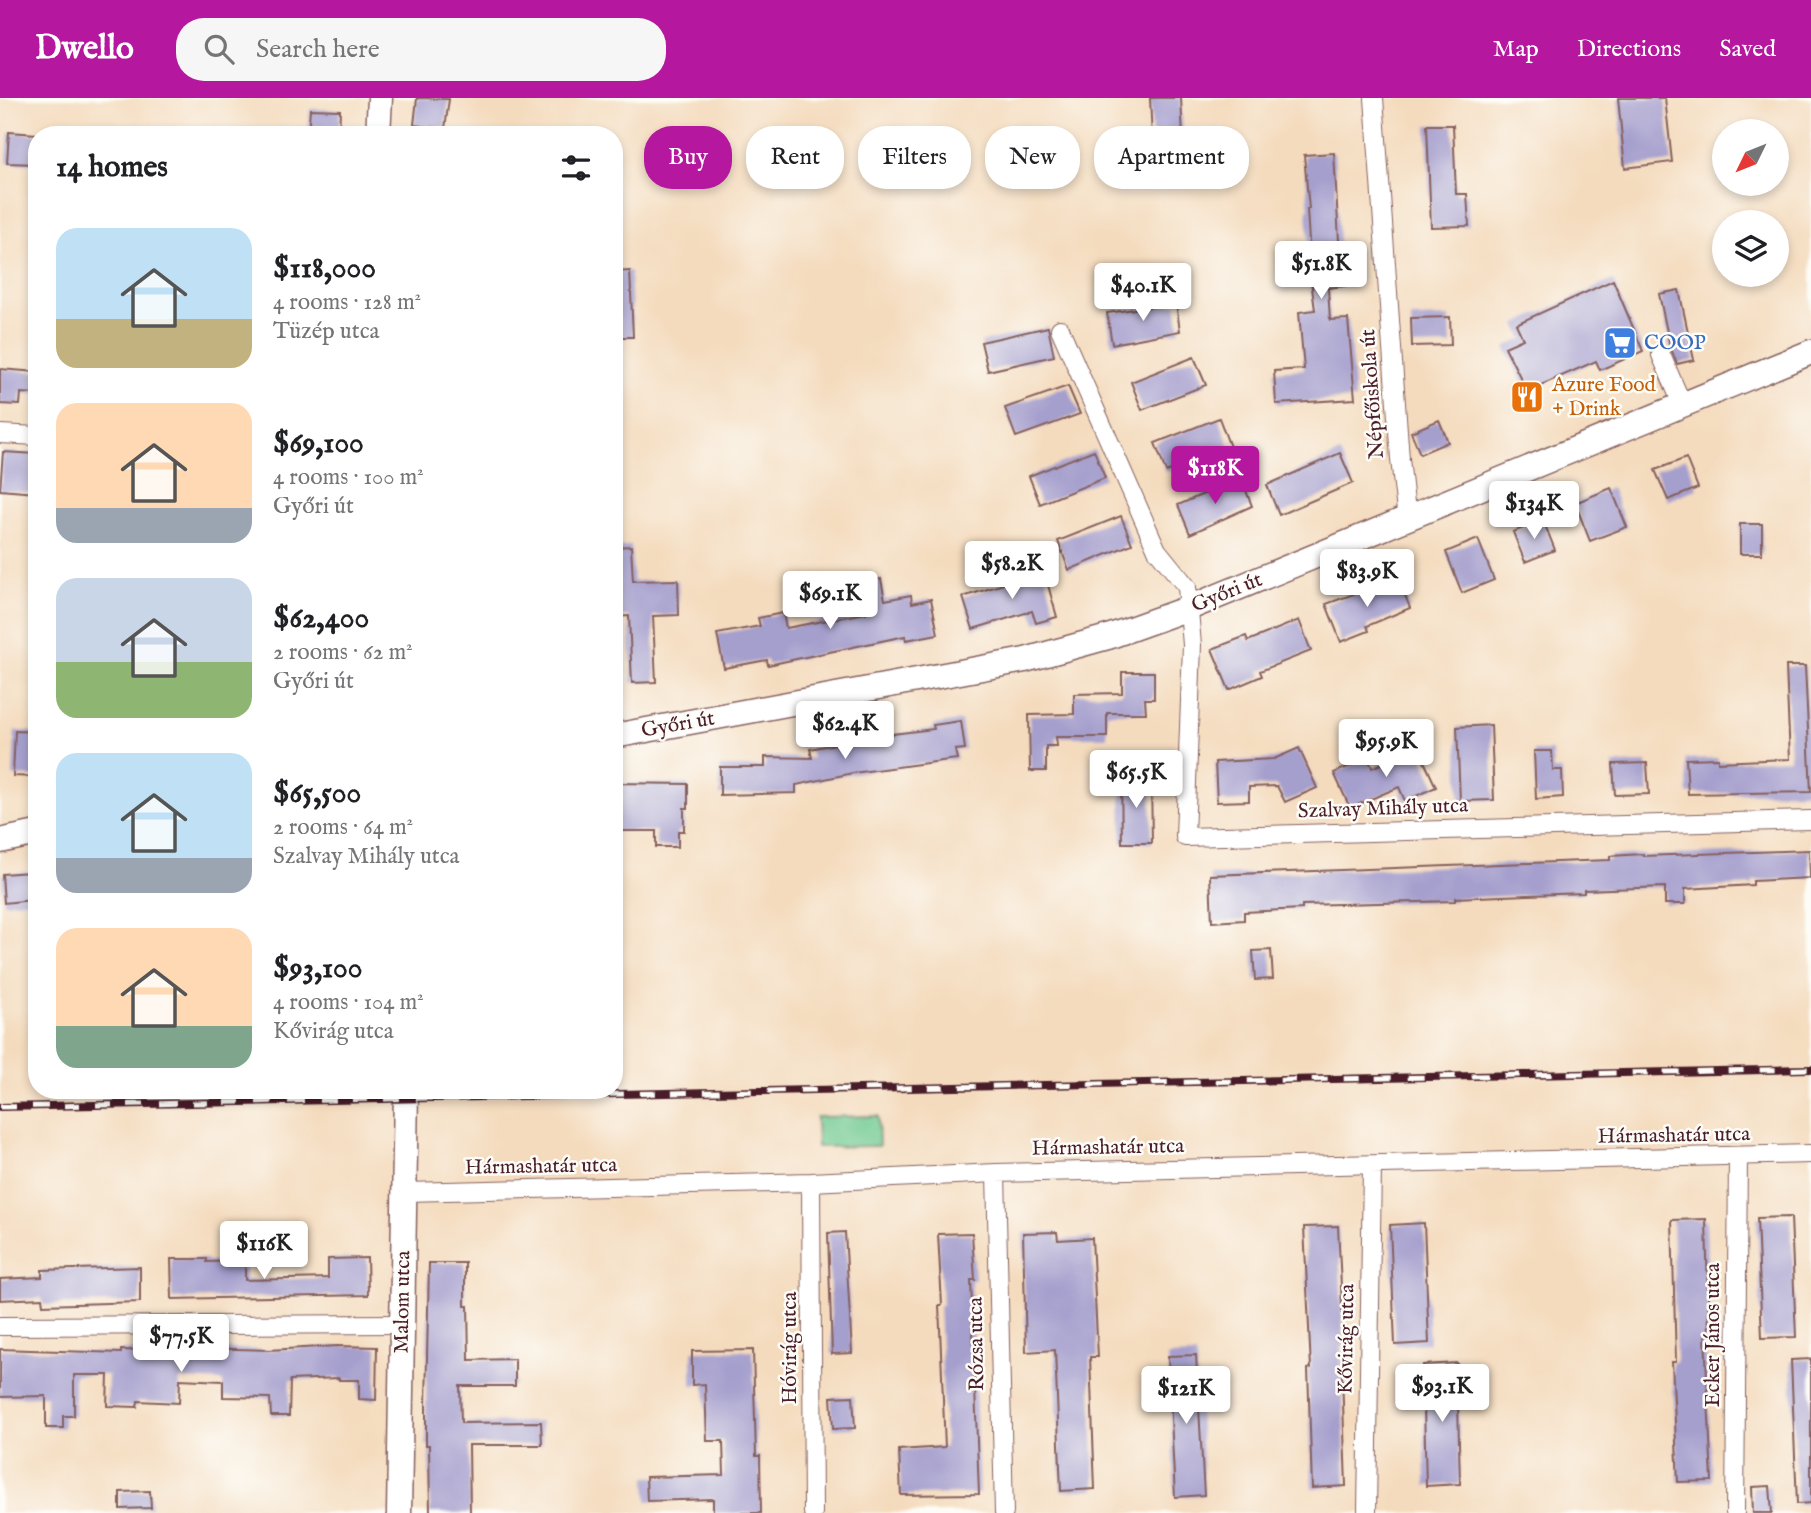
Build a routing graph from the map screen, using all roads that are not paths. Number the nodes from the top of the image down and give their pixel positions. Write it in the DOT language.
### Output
graph roads {
  1 [pos="380,98"];
  2 [pos="1374,98"];
  3 [pos="378,126"];
  4 [pos="1060,329"];
  5 [pos="1811,352"];
  6 [pos="1661,355"];
  7 [pos="1683,406"];
  8 [pos="0,434"];
  9 [pos="28,436"];
  10 [pos="1407,520"];
  11 [pos="1189,608"];
  12 [pos="623,734"];
  13 [pos="1811,820"];
  14 [pos="28,835"];
  15 [pos="0,841"];
  16 [pos="406,1099"];
  17 [pos="1811,1154"];
  18 [pos="1738,1158"];
  19 [pos="1372,1165"];
  20 [pos="996,1173"];
  21 [pos="811,1182"];
  22 [pos="405,1192"];
  23 [pos="402,1324"];
  24 [pos="0,1326"];
  25 [pos="399,1513"];
  26 [pos="813,1513"];
  27 [pos="1004,1513"];
  28 [pos="1367,1513"];
  29 [pos="1735,1513"];
  1 -- 3 [label="street"];
  2 -- 10 [label="street, Népfőiskola út"];
  4 -- 11 [label="street"];
  5 -- 7 [label="street, Győri út"];
  6 -- 7 [label="street"];
  7 -- 10 [label="street, Győri út"];
  8 -- 9 [label="street"];
  10 -- 11 [label="street, Győri út"];
  11 -- 12 [label="street, Győri út"];
  11 -- 13 [label="street, Szalvay Mihály utca"];
  14 -- 15 [label="street"];
  16 -- 22 [label="street, Malom utca"];
  17 -- 18 [label="street, Hármashatár utca"];
  18 -- 19 [label="street, Hármashatár utca"];
  18 -- 29 [label="street, Ecker János utca"];
  19 -- 20 [label="street, Hármashatár utca"];
  19 -- 28 [label="street, Kővirág utca"];
  20 -- 21 [label="street, Hármashatár utca"];
  20 -- 27 [label="street, Rózsa utca"];
  21 -- 22 [label="street, Hármashatár utca"];
  21 -- 26 [label="street, Hóvirág utca"];
  22 -- 23 [label="street, Malom utca"];
  23 -- 24 [label="street"];
  23 -- 25 [label="street, Malom utca"];
}
